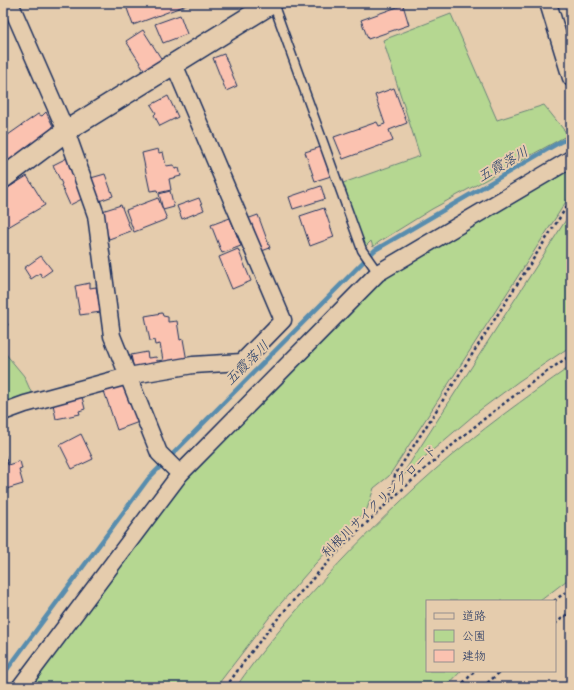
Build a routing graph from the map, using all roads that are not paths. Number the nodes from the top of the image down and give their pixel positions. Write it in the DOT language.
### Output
graph roads {
  1 [pos="10,3"];
  2 [pos="272,3"];
  3 [pos="548,3"];
  4 [pos="174,64"];
  5 [pos="571,78"];
  6 [pos="66,131"];
  7 [pos="571,159"];
  8 [pos="3,178"];
  9 [pos="376,270"];
  10 [pos="128,376"];
  11 [pos="3,412"];
  12 [pos="177,471"];
  13 [pos="20,687"];
  1 -- 6 [label="street"];
  2 -- 4 [label="street"];
  2 -- 9 [label="lane"];
  3 -- 5 [label="street"];
  4 -- 6 [label="street"];
  4 -- 10 [label="street"];
  6 -- 8 [label="street"];
  6 -- 10 [label="street"];
  7 -- 9 [label="street"];
  9 -- 12 [label="street"];
  10 -- 11 [label="street"];
  10 -- 12 [label="street"];
  12 -- 13 [label="street"];
}
